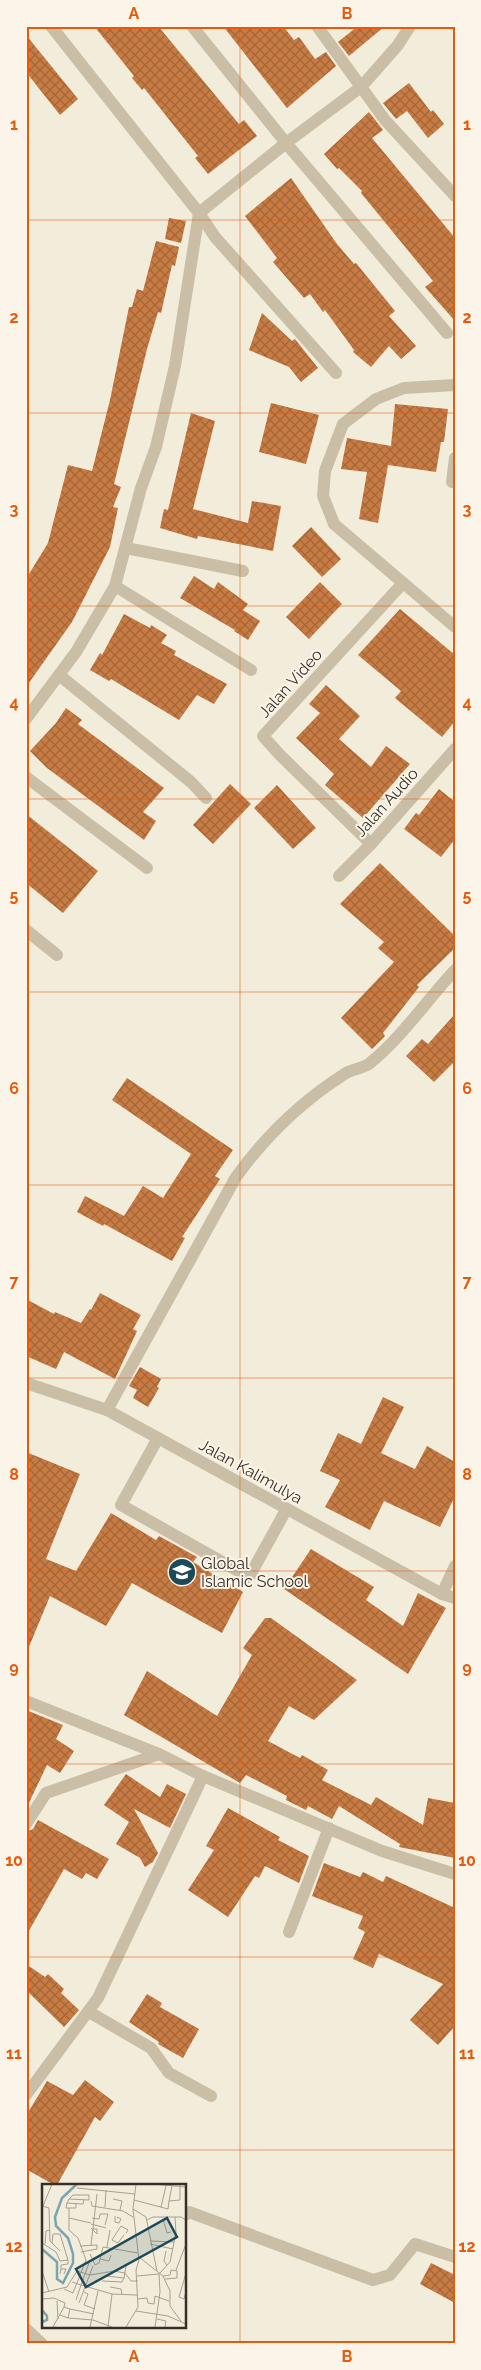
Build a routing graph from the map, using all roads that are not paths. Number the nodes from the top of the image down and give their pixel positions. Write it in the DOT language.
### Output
graph roads {
  1 [pos="51,26"];
  2 [pos="192,26"];
  3 [pos="317,26"];
  4 [pos="410,26"];
  5 [pos="361,87"];
  6 [pos="286,143"];
  7 [pos="455,196"];
  8 [pos="199,213"];
  9 [pos="447,333"];
  10 [pos="336,373"];
  11 [pos="455,385"];
  12 [pos="455,458"];
  13 [pos="452,482"];
  14 [pos="126,548"];
  15 [pos="243,570"];
  16 [pos="403,583"];
  17 [pos="115,586"];
  18 [pos="455,627"];
  19 [pos="251,670"];
  20 [pos="59,675"];
  21 [pos="26,719"];
  22 [pos="455,749"];
  23 [pos="26,777"];
  24 [pos="206,798"];
  25 [pos="371,844"];
  26 [pos="147,868"];
  27 [pos="339,876"];
  28 [pos="26,930"];
  29 [pos="57,955"];
  30 [pos="455,970"];
  31 [pos="26,1383"];
  32 [pos="107,1410"];
  33 [pos="158,1438"];
  34 [pos="286,1510"];
  35 [pos="455,1566"];
  36 [pos="442,1594"];
  37 [pos="455,1598"];
  38 [pos="26,1701"];
  39 [pos="158,1754"];
  40 [pos="203,1776"];
  41 [pos="26,1824"];
  42 [pos="329,1828"];
  43 [pos="455,1874"];
  44 [pos="289,1932"];
  45 [pos="89,2012"];
  46 [pos="26,2094"];
  47 [pos="211,2096"];
  48 [pos="186,2214"];
  49 [pos="455,2257"];
  50 [pos="26,2328"];
  51 [pos="42,2344"];
  1 -- 8 [label="street"];
  2 -- 6 [label="street"];
  3 -- 5 [label="street"];
  4 -- 5 [label="street"];
  5 -- 6 [label="street"];
  5 -- 7 [label="street"];
  6 -- 8 [label="street"];
  6 -- 9 [label="street"];
  8 -- 10 [label="street"];
  8 -- 14 [label="street"];
  11 -- 16 [label="street"];
  12 -- 13 [label="street"];
  14 -- 15 [label="street"];
  14 -- 17 [label="street"];
  16 -- 18 [label="street"];
  16 -- 25 [label="street, Jalan Video"];
  17 -- 19 [label="street"];
  17 -- 20 [label="street"];
  20 -- 21 [label="street"];
  20 -- 24 [label="street"];
  22 -- 25 [label="street, Jalan Audio"];
  23 -- 26 [label="street"];
  25 -- 27 [label="street, Jalan Audio"];
  28 -- 29 [label="street"];
  30 -- 32 [label="street"];
  31 -- 32 [label="street, Jalan Kalimulya"];
  32 -- 33 [label="street, Jalan Kalimulya"];
  33 -- 34 [label="street, Jalan Kalimulya"];
  33 -- 34 [label="street"];
  34 -- 36 [label="street, Jalan Kalimulya"];
  35 -- 36 [label="street"];
  36 -- 37 [label="street, Jalan Kalimulya"];
  38 -- 39 [label="street"];
  39 -- 40 [label="street"];
  39 -- 41 [label="street"];
  40 -- 42 [label="street"];
  40 -- 45 [label="street"];
  42 -- 43 [label="street"];
  42 -- 44 [label="street"];
  45 -- 46 [label="street"];
  45 -- 47 [label="street"];
  48 -- 49 [label="street"];
  50 -- 51 [label="street"];
}
